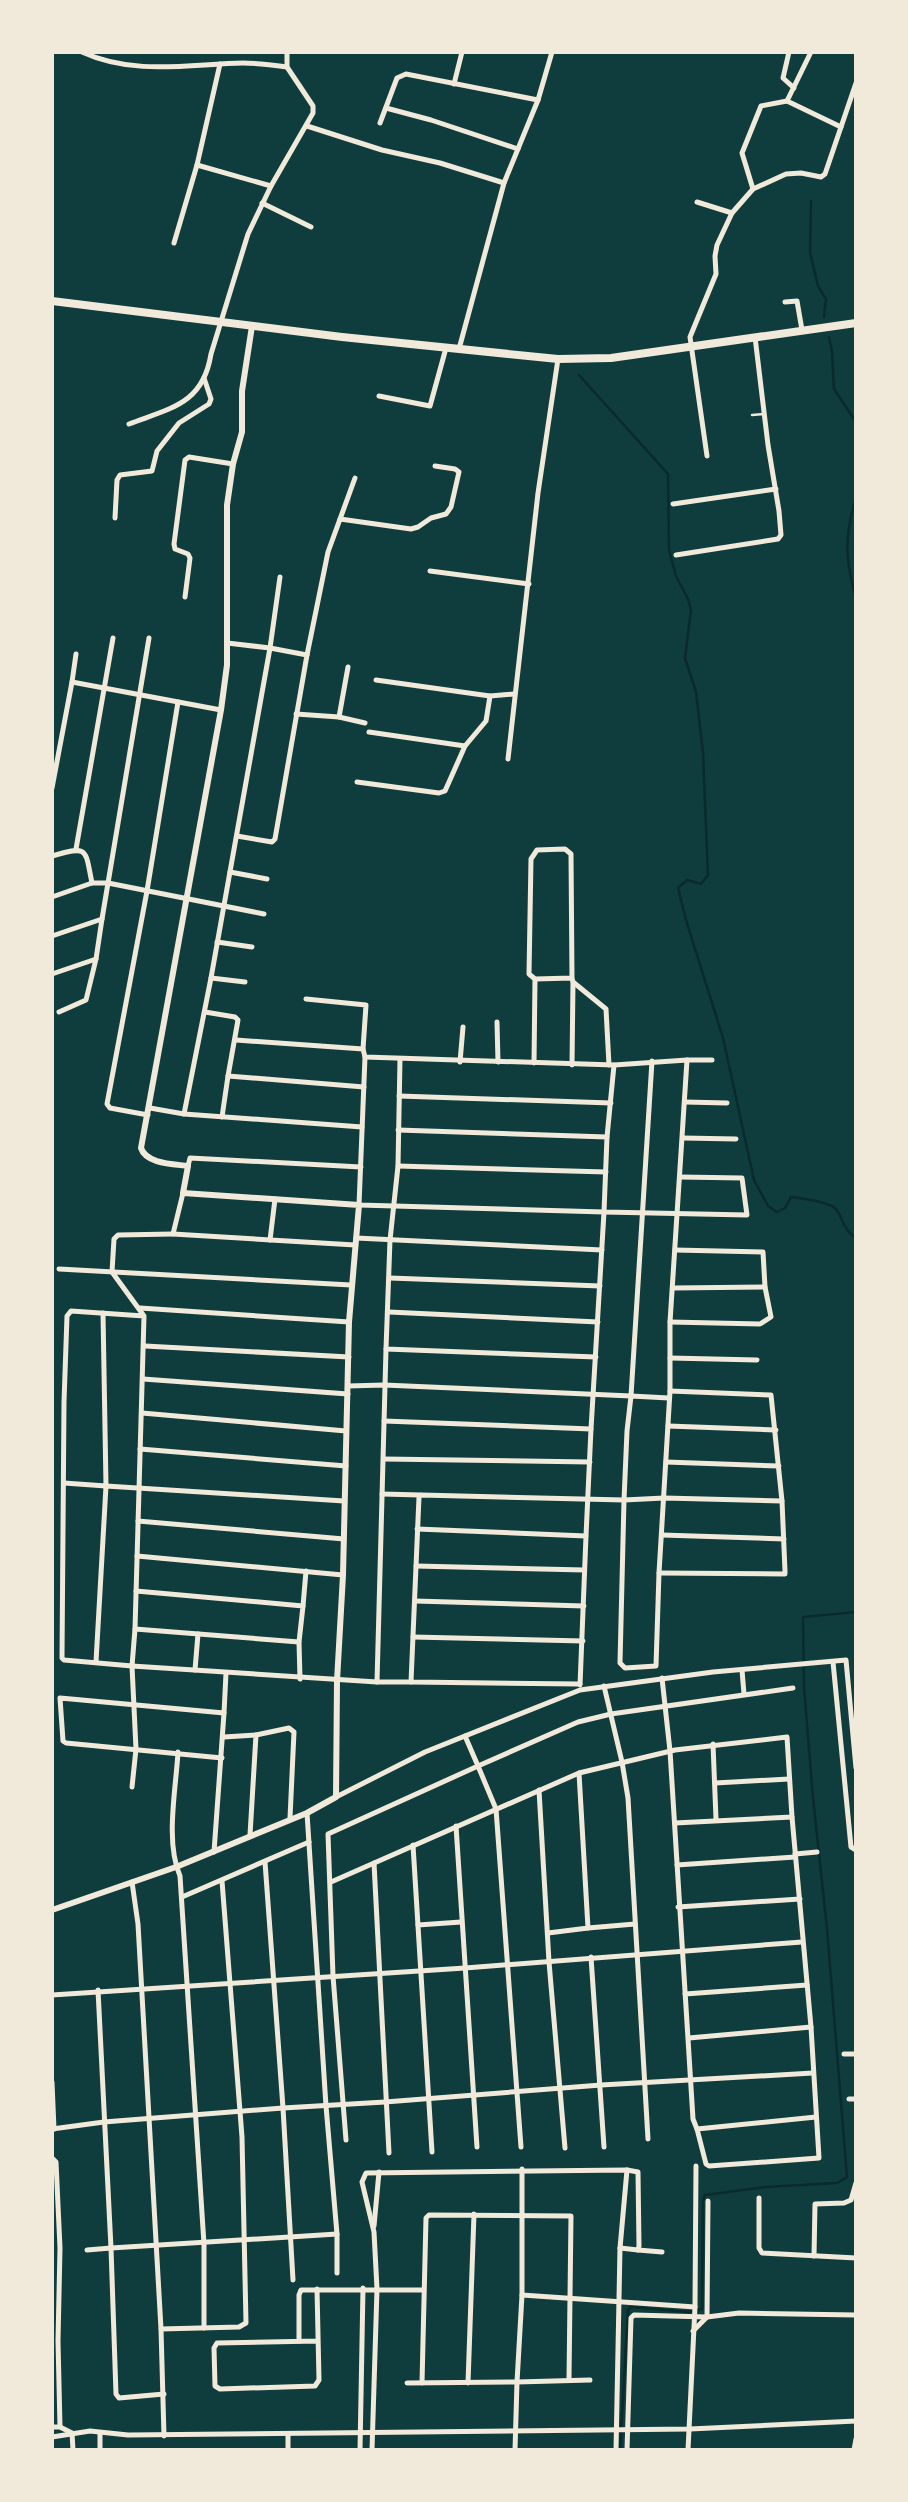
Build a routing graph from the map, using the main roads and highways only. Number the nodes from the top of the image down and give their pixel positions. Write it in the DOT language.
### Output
graph roads {
  1 [pos="52,301"];
  2 [pos="856,323"];
  1 -- 2 [label="highway"];
}
